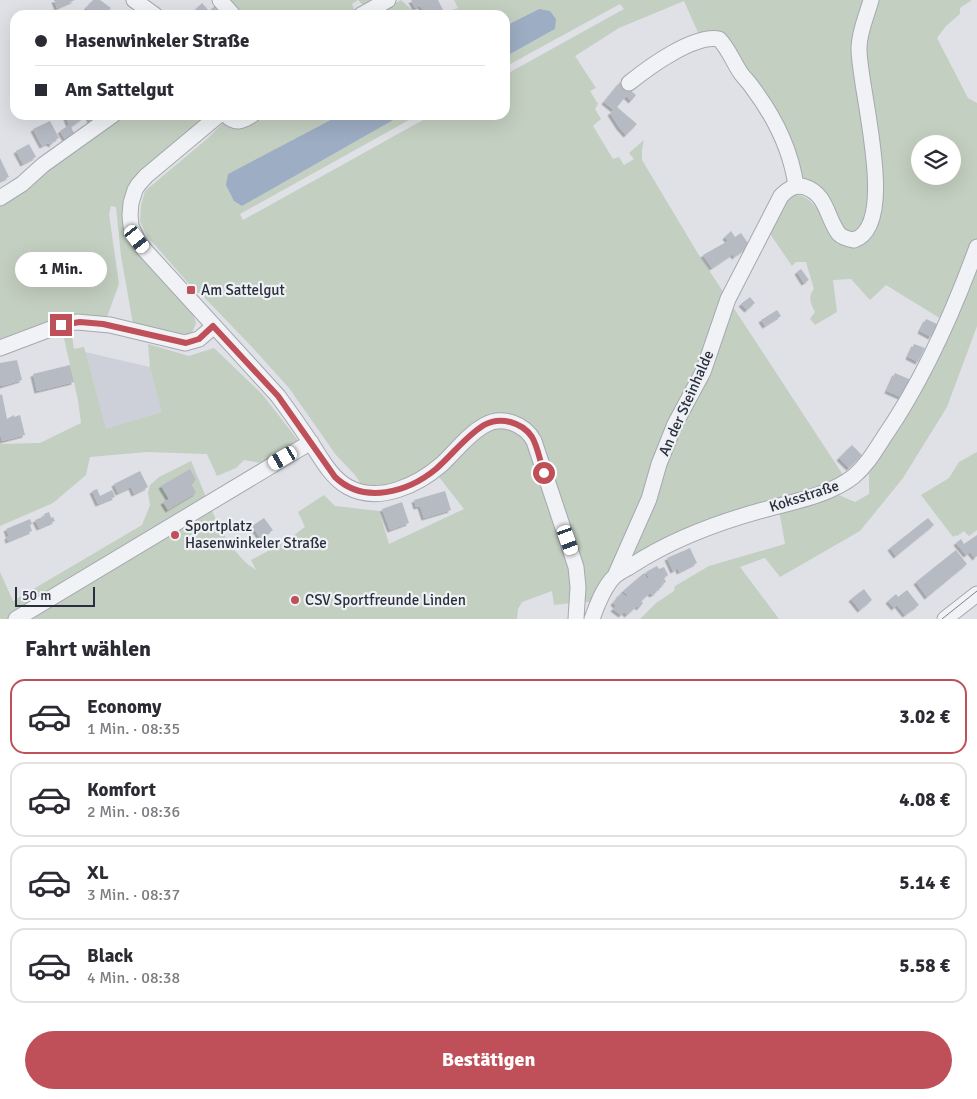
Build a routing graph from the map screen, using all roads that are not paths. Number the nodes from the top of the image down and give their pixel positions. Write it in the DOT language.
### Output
graph roads {
  1 [pos="134,0"];
  2 [pos="220,0"];
  3 [pos="388,0"];
  4 [pos="871,0"];
  5 [pos="148,10"];
  6 [pos="229,10"];
  7 [pos="370,10"];
  8 [pos="629,83"];
  9 [pos="106,120"];
  10 [pos="213,120"];
  11 [pos="796,186"];
  12 [pos="0,198"];
  13 [pos="977,247"];
  14 [pos="213,326"];
  15 [pos="0,348"];
  16 [pos="311,442"];
  17 [pos="615,576"];
  18 [pos="977,594"];
  19 [pos="16,619"];
  20 [pos="576,619"];
  21 [pos="592,619"];
  22 [pos="945,619"];
  1 -- 5 [label="street"];
  2 -- 6 [label="street"];
  3 -- 7 [label="street"];
  4 -- 11 [label="street"];
  8 -- 11 [label="street"];
  9 -- 12 [label="street"];
  10 -- 14 [label="street"];
  11 -- 17 [label="street, An der Steinhalde"];
  13 -- 17 [label="street, Koksstraße"];
  14 -- 15 [label="street"];
  14 -- 16 [label="street"];
  16 -- 19 [label="street"];
  16 -- 20 [label="street"];
  17 -- 21 [label="street, Koksstraße"];
  18 -- 22 [label="street"];
}
